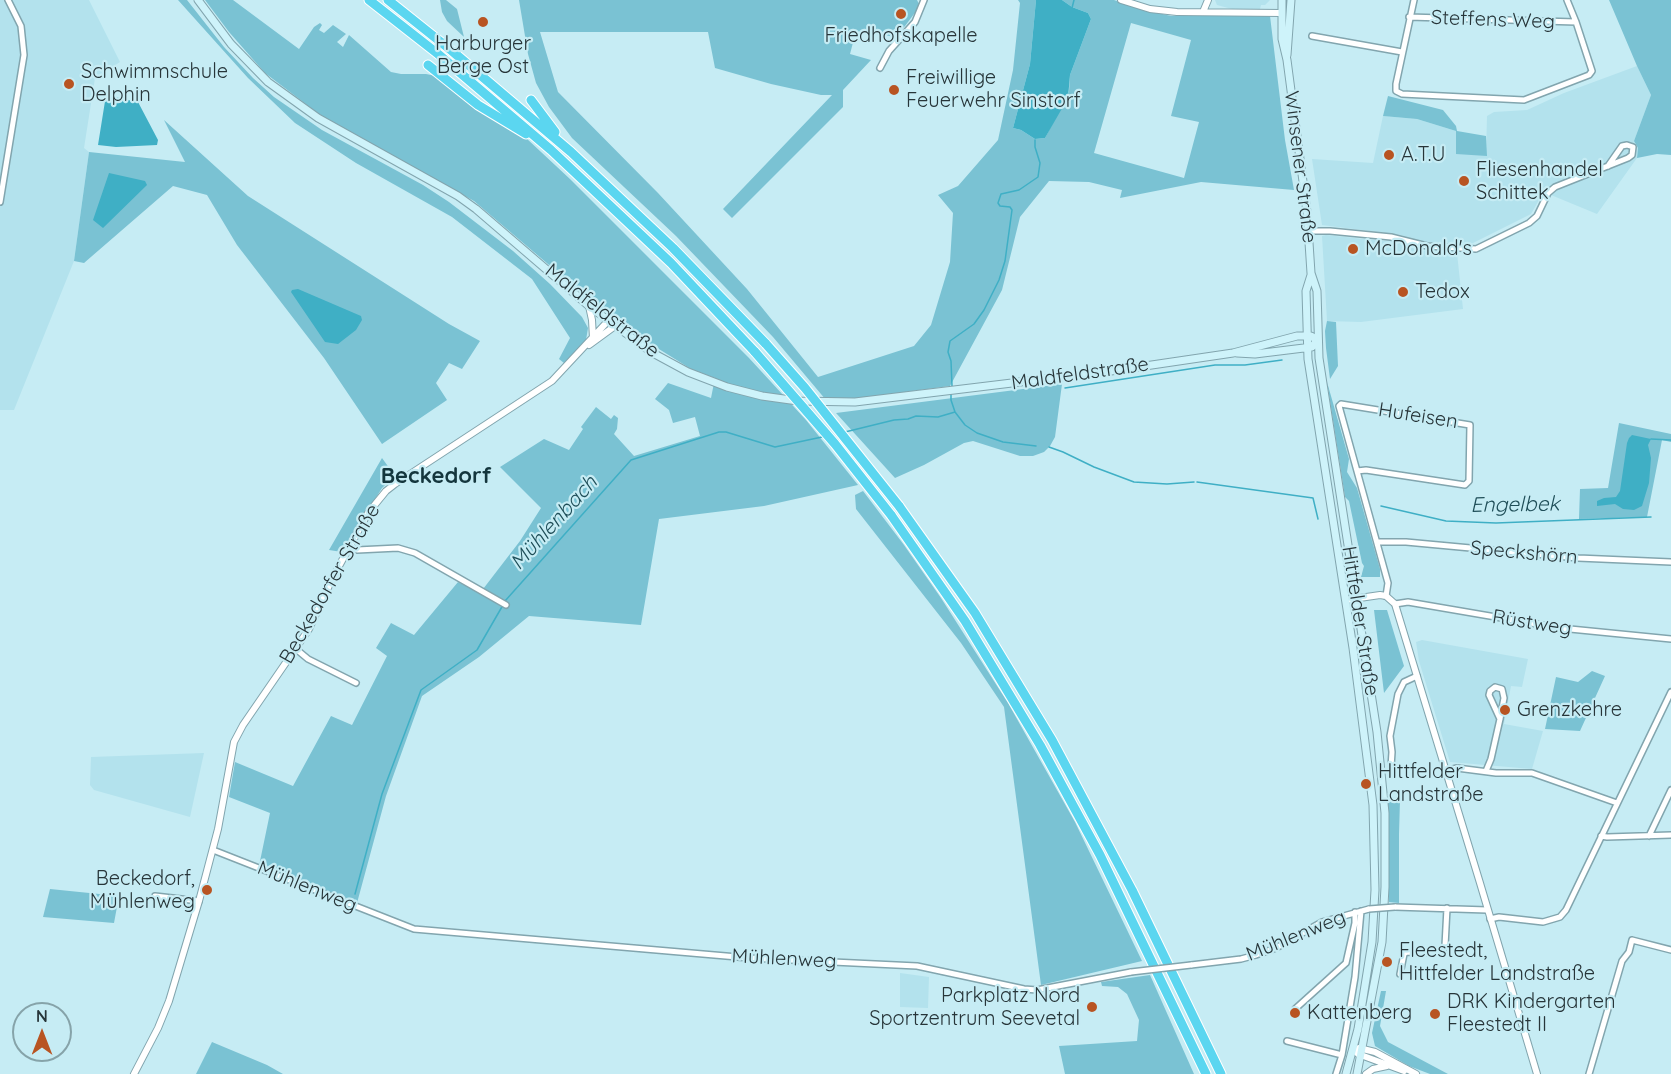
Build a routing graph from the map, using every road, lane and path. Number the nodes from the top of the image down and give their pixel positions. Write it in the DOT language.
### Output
graph roads {
  1 [pos="8,0"];
  2 [pos="198,0"];
  3 [pos="369,0"];
  4 [pos="388,0"];
  5 [pos="924,0"];
  6 [pos="1121,0"];
  7 [pos="1208,0"];
  8 [pos="1282,0"];
  9 [pos="1291,0"];
  10 [pos="1414,0"];
  11 [pos="1567,0"];
  12 [pos="1203,12"];
  13 [pos="1282,13"];
  14 [pos="1409,18"];
  15 [pos="1576,22"];
  16 [pos="1312,36"];
  17 [pos="1402,52"];
  18 [pos="1287,60"];
  19 [pos="428,65"];
  20 [pos="880,68"];
  21 [pos="531,100"];
  22 [pos="551,150"];
  23 [pos="572,152"];
  24 [pos="1608,166"];
  25 [pos="0,202"];
  26 [pos="1309,231"];
  27 [pos="1311,273"];
  28 [pos="589,306"];
  29 [pos="608,321"];
  30 [pos="615,326"];
  31 [pos="1306,335"];
  32 [pos="593,338"];
  33 [pos="1317,340"];
  34 [pos="1307,347"];
  35 [pos="584,349"];
  36 [pos="1233,353"];
  37 [pos="1357,471"];
  38 [pos="1377,542"];
  39 [pos="350,545"];
  40 [pos="1671,562"];
  41 [pos="1386,596"];
  42 [pos="1356,598"];
  43 [pos="1346,600"];
  44 [pos="1395,604"];
  45 [pos="506,605"];
  46 [pos="1671,639"];
  47 [pos="296,649"];
  48 [pos="1417,676"];
  49 [pos="356,683"];
  50 [pos="1671,692"];
  51 [pos="1500,719"];
  52 [pos="1391,767"];
  53 [pos="1486,771"];
  54 [pos="1446,775"];
  55 [pos="1671,790"];
  56 [pos="1617,802"];
  57 [pos="1671,835"];
  58 [pos="1601,836"];
  59 [pos="1649,836"];
  60 [pos="213,850"];
  61 [pos="155,896"];
  62 [pos="199,901"];
  63 [pos="1372,907"];
  64 [pos="1447,908"];
  65 [pos="1487,910"];
  66 [pos="1358,911"];
  67 [pos="1490,919"];
  68 [pos="1671,950"];
  69 [pos="1400,974"];
  70 [pos="1295,1009"];
  71 [pos="1185,1026"];
  72 [pos="1287,1041"];
  73 [pos="1353,1049"];
  74 [pos="1363,1052"];
  75 [pos="1342,1055"];
  76 [pos="1387,1066"];
  77 [pos="1415,1073"];
  78 [pos="134,1074"];
  79 [pos="1198,1074"];
  80 [pos="1206,1074"];
  81 [pos="1221,1074"];
  82 [pos="1336,1074"];
  83 [pos="1346,1074"];
  84 [pos="1357,1074"];
  85 [pos="1366,1074"];
  86 [pos="1537,1074"];
  87 [pos="1589,1074"];
  1 -- 25 [label="street"];
  2 -- 28 [label="main road, Maldfeldstraße"];
  3 -- 22 [label="highway"];
  4 -- 23 [label="highway"];
  5 -- 20 [label="street"];
  6 -- 12 [label="street"];
  7 -- 12 [label="street"];
  8 -- 13 [label="main road, Winsener Straße"];
  9 -- 18 [label="main road, Winsener Straße"];
  10 -- 14 [label="street"];
  11 -- 15 [label="street"];
  12 -- 13 [label="street"];
  13 -- 18 [label="main road, Winsener Straße"];
  14 -- 15 [label="street, Steffens Weg"];
  14 -- 17 [label="street"];
  15 -- 17 [label="street"];
  16 -- 17 [label="street"];
  18 -- 26 [label="main road, Winsener Straße"];
  19 -- 22 [label="highway"];
  21 -- 23 [label="highway"];
  22 -- 71 [label="highway, bridge"];
  23 -- 81 [label="highway, bridge"];
  24 -- 24 [label="street"];
  24 -- 26 [label="street"];
  26 -- 27 [label="main road, Winsener Straße"];
  27 -- 31 [label="main road, Winsener Straße"];
  27 -- 33 [label="main road, Winsener Straße"];
  28 -- 29 [label="main road, Maldfeldstraße"];
  28 -- 32 [label="street"];
  29 -- 30 [label="main road, Maldfeldstraße"];
  29 -- 32 [label="street, Beckedorfer Straße"];
  30 -- 35 [label="street, Beckedorfer Straße"];
  30 -- 36 [label="main road, Maldfeldstraße"];
  31 -- 33 [label="main road"];
  31 -- 34 [label="main road, Winsener Straße"];
  31 -- 36 [label="main road, Maldfeldstraße"];
  32 -- 35 [label="street, Beckedorfer Straße"];
  33 -- 34 [label="main road, Maldfeldstraße"];
  33 -- 42 [label="main road, Hittfelder Straße"];
  34 -- 36 [label="main road, Maldfeldstraße"];
  34 -- 43 [label="main road, Hittfelder Straße"];
  35 -- 39 [label="street, Beckedorfer Straße"];
  37 -- 37 [label="street, Hufeisen"];
  37 -- 38 [label="street"];
  38 -- 40 [label="street, Speckshörn"];
  38 -- 41 [label="street"];
  39 -- 45 [label="street"];
  39 -- 47 [label="street, Beckedorfer Straße"];
  41 -- 42 [label="street"];
  41 -- 44 [label="street"];
  42 -- 43 [label="street"];
  42 -- 74 [label="main road, Hittfelder Straße"];
  43 -- 63 [label="main road, Hittfelder Straße"];
  44 -- 46 [label="street, Rüstweg"];
  44 -- 48 [label="street"];
  47 -- 49 [label="street"];
  47 -- 60 [label="street, Beckedorfer Straße"];
  48 -- 52 [label="street"];
  48 -- 54 [label="street"];
  50 -- 56 [label="street"];
  51 -- 51 [label="street"];
  51 -- 53 [label="street"];
  53 -- 54 [label="street"];
  53 -- 56 [label="street"];
  54 -- 65 [label="street"];
  55 -- 59 [label="street"];
  56 -- 58 [label="street"];
  57 -- 59 [label="street"];
  58 -- 59 [label="street"];
  58 -- 67 [label="street"];
  60 -- 62 [label="street, Beckedorfer Straße"];
  60 -- 66 [label="street, Mühlenweg, bridge"];
  61 -- 62 [label="street"];
  62 -- 78 [label="street, Beckedorfer Straße"];
  63 -- 64 [label="street, Mühlenweg, bridge"];
  63 -- 66 [label="street, Mühlenweg"];
  63 -- 73 [label="main road"];
  64 -- 65 [label="street, Mühlenweg"];
  64 -- 69 [label="street"];
  65 -- 67 [label="street"];
  66 -- 70 [label="street, Mühlenweg"];
  66 -- 75 [label="street"];
  67 -- 86 [label="street"];
  68 -- 87 [label="street"];
  71 -- 79 [label="highway"];
  71 -- 80 [label="highway"];
  72 -- 75 [label="street"];
  73 -- 74 [label="street"];
  73 -- 83 [label="main road"];
  74 -- 76 [label="street"];
  74 -- 77 [label="street"];
  74 -- 84 [label="main road"];
  75 -- 82 [label="street"];
  76 -- 77 [label="street"];
  76 -- 85 [label="street"];
}
